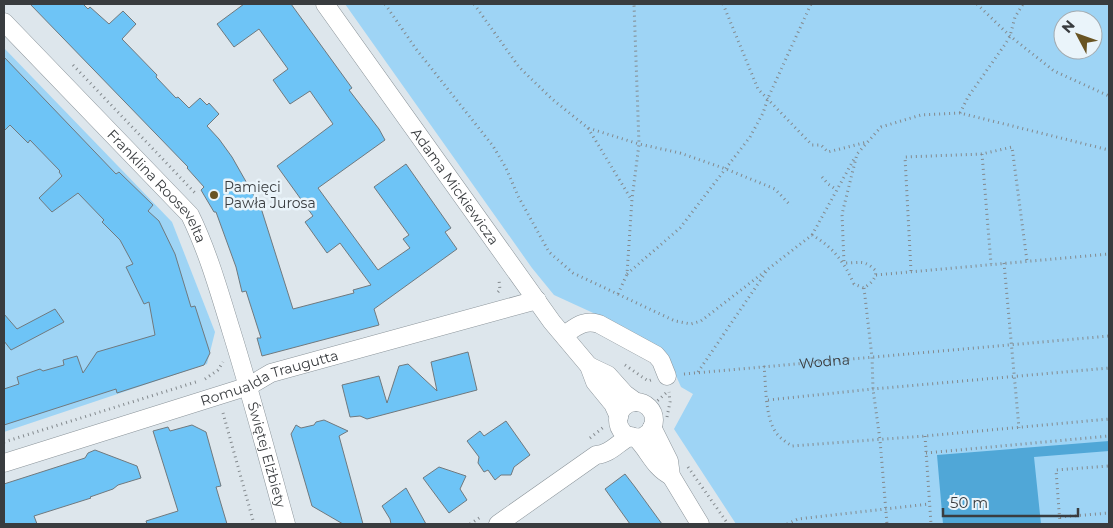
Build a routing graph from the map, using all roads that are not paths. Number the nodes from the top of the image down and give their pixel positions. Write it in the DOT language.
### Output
graph roads {
  1 [pos="325,4"];
  2 [pos="4,22"];
  3 [pos="537,300"];
  4 [pos="564,335"];
  5 [pos="589,366"];
  6 [pos="667,376"];
  7 [pos="249,386"];
  8 [pos="636,402"];
  9 [pos="614,420"];
  10 [pos="652,427"];
  11 [pos="633,437"];
  12 [pos="596,456"];
  13 [pos="4,462"];
  14 [pos="671,476"];
  15 [pos="492,519"];
  16 [pos="286,524"];
  17 [pos="700,524"];
  1 -- 3 [label="street, Adama Mickiewicza"];
  2 -- 7 [label="street, Franklina Roosevelta"];
  3 -- 4 [label="street, Adama Mickiewicza"];
  3 -- 7 [label="street, Romualda Traugutta"];
  4 -- 5 [label="street, Adama Mickiewicza"];
  4 -- 6 [label="street"];
  5 -- 8 [label="street, Adama Mickiewicza"];
  5 -- 9 [label="street, Adama Mickiewicza"];
  7 -- 13 [label="street, Romualda Traugutta"];
  7 -- 16 [label="street, Świętej Elżbiety"];
  8 -- 9 [label="street"];
  8 -- 10 [label="street"];
  9 -- 11 [label="street"];
  9 -- 12 [label="street"];
  10 -- 11 [label="street"];
  10 -- 14 [label="street"];
  11 -- 12 [label="street"];
  11 -- 14 [label="street"];
  12 -- 15 [label="street"];
  14 -- 17 [label="street"];
}
